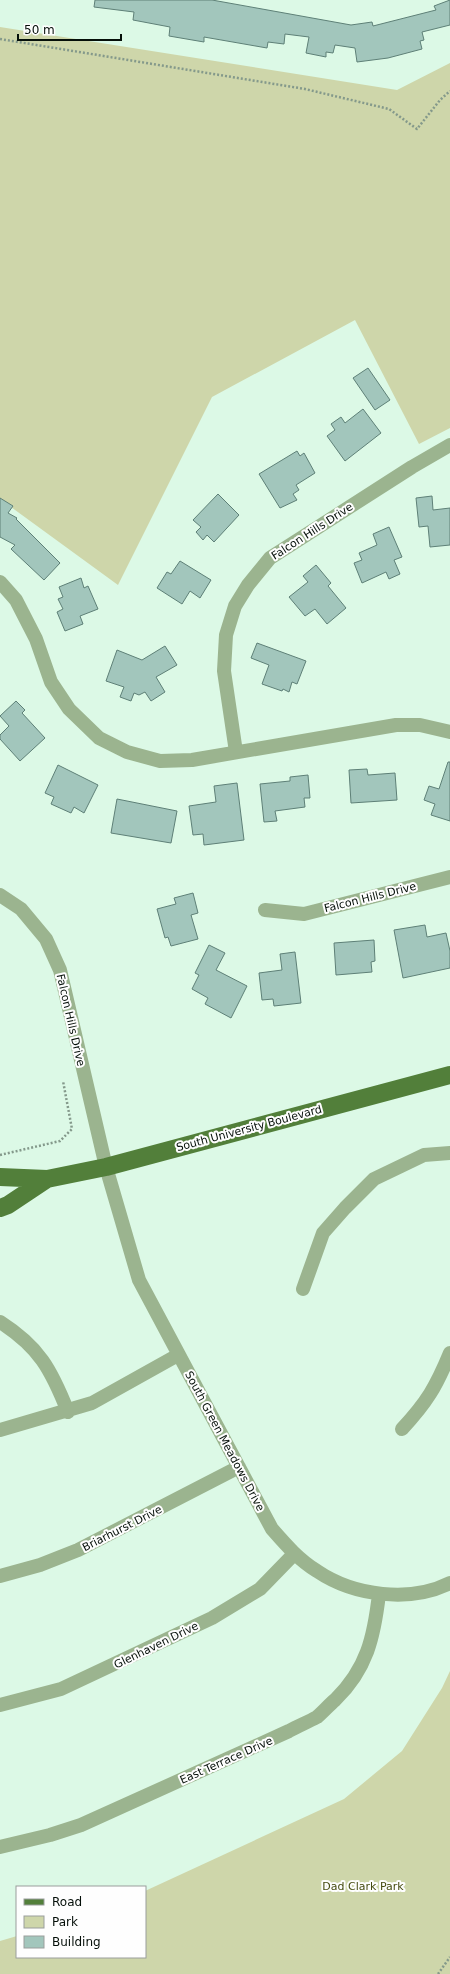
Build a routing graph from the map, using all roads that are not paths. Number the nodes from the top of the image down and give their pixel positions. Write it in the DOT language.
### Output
graph roads {
  1 [pos="450,445"];
  2 [pos="0,582"];
  3 [pos="450,732"];
  4 [pos="236,752"];
  5 [pos="450,877"];
  6 [pos="0,895"];
  7 [pos="265,910"];
  8 [pos="450,1075"];
  9 [pos="450,1154"];
  10 [pos="106,1167"];
  11 [pos="0,1177"];
  12 [pos="47,1179"];
  13 [pos="0,1208"];
  14 [pos="303,1288"];
  15 [pos="0,1322"];
  16 [pos="450,1353"];
  17 [pos="178,1355"];
  18 [pos="68,1412"];
  19 [pos="402,1429"];
  20 [pos="0,1430"];
  21 [pos="239,1467"];
  22 [pos="294,1554"];
  23 [pos="0,1576"];
  24 [pos="450,1582"];
  25 [pos="379,1594"];
  26 [pos="0,1706"];
  27 [pos="0,1847"];
  1 -- 4 [label="street, Falcon Hills Drive"];
  2 -- 4 [label="street"];
  3 -- 4 [label="street"];
  5 -- 7 [label="street, Falcon Hills Drive"];
  6 -- 10 [label="street, Falcon Hills Drive"];
  8 -- 10 [label="main road, South University Boulevard"];
  9 -- 14 [label="street"];
  10 -- 12 [label="main road, South University Boulevard"];
  10 -- 17 [label="street, South Green Meadows Drive"];
  11 -- 12 [label="main road, South University Boulevard"];
  12 -- 13 [label="main road, South University Boulevard"];
  15 -- 18 [label="street"];
  16 -- 19 [label="street"];
  17 -- 18 [label="street"];
  17 -- 21 [label="street, South Green Meadows Drive"];
  18 -- 20 [label="street"];
  21 -- 22 [label="street, South Green Meadows Drive"];
  21 -- 23 [label="street, Briarhurst Drive"];
  22 -- 25 [label="street, South Green Meadows Drive"];
  22 -- 26 [label="street, Glenhaven Drive"];
  24 -- 25 [label="street, South Green Meadows Drive"];
  25 -- 27 [label="street, East Terrace Drive"];
}
